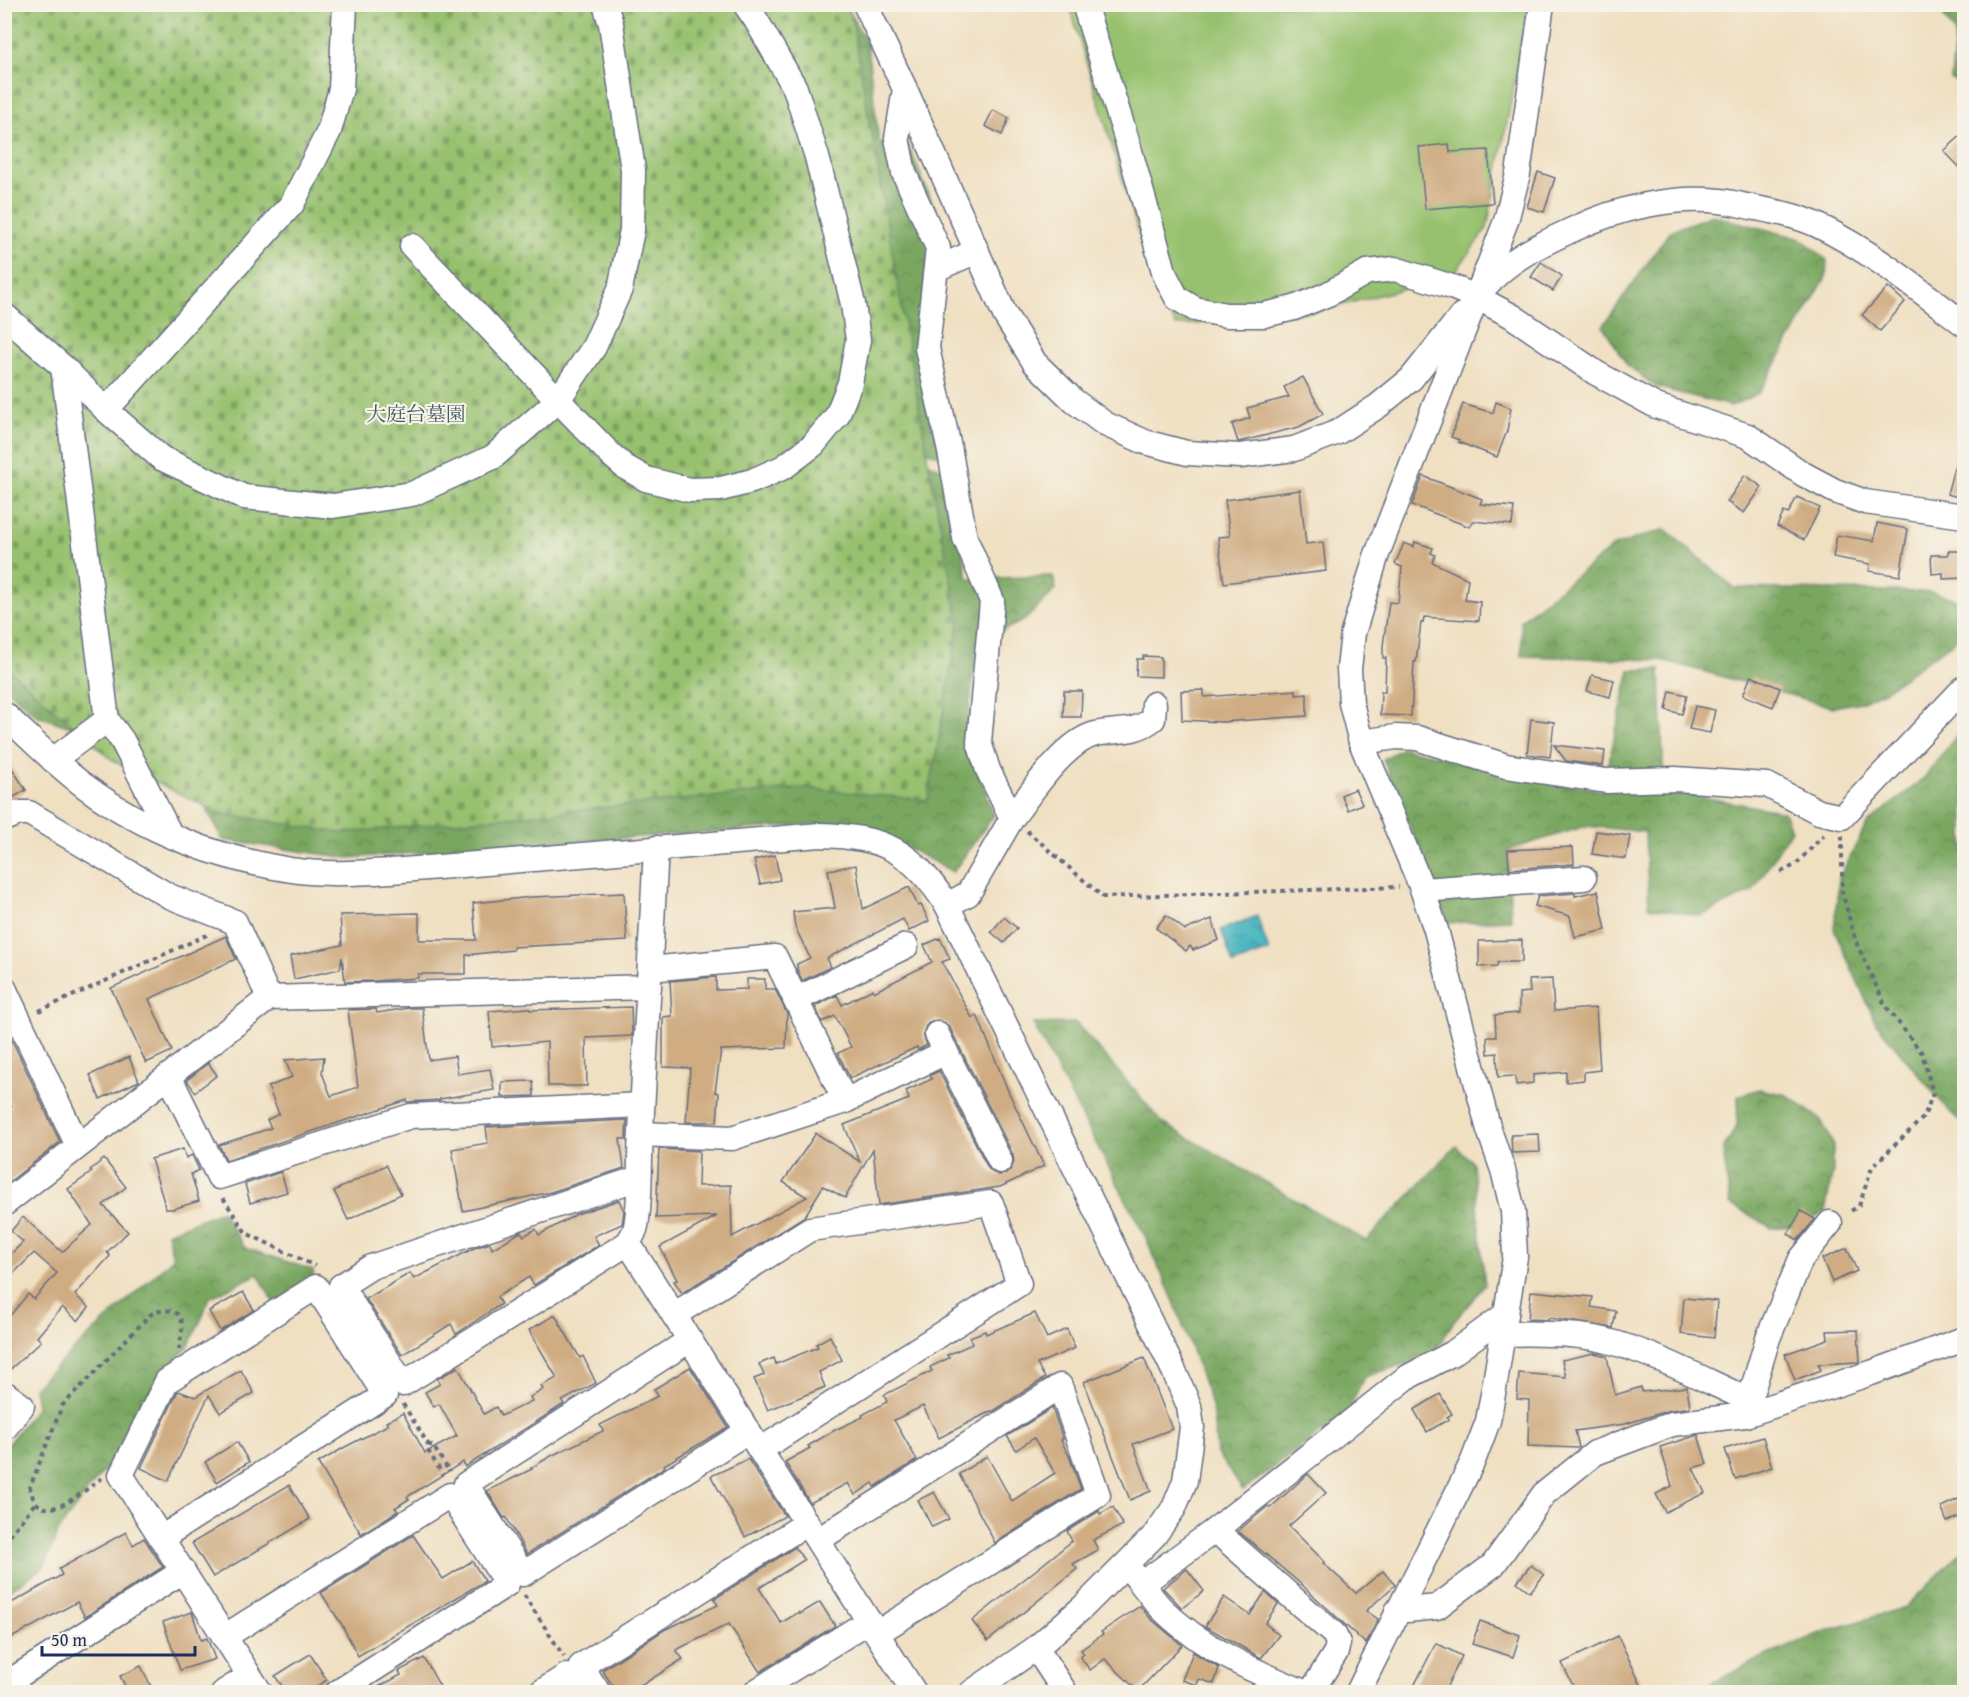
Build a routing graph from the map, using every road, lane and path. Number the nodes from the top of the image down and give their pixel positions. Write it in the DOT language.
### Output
graph roads {
  1 [pos="345,4"];
  2 [pos="605,4"];
  3 [pos="745,4"];
  4 [pos="1084,4"];
  5 [pos="1542,4"];
  6 [pos="865,6"];
  7 [pos="905,89"];
  8 [pos="412,246"];
  9 [pos="977,251"];
  10 [pos="936,269"];
  11 [pos="1476,297"];
  12 [pos="4,315"];
  13 [pos="1965,324"];
  14 [pos="63,367"];
  15 [pos="558,400"];
  16 [pos="106,410"];
  17 [pos="1965,516"];
  18 [pos="1965,688"];
  19 [pos="1154,704"];
  20 [pos="4,714"];
  21 [pos="107,720"];
  22 [pos="1361,742"];
  23 [pos="53,760"];
  24 [pos="1842,817"];
  25 [pos="1012,818"];
  26 [pos="4,819"];
  27 [pos="171,836"];
  28 [pos="656,848"];
  29 [pos="1781,872"];
  30 [pos="1584,878"];
  31 [pos="1422,888"];
  32 [pos="947,905"];
  33 [pos="235,922"];
  34 [pos="906,946"];
  35 [pos="649,978"];
  36 [pos="4,988"];
  37 [pos="269,998"];
  38 [pos="795,1000"];
  39 [pos="20,1020"];
  40 [pos="169,1076"];
  41 [pos="845,1101"];
  42 [pos="642,1105"];
  43 [pos="641,1134"];
  44 [pos="78,1146"];
  45 [pos="1000,1161"];
  46 [pos="219,1177"];
  47 [pos="639,1178"];
  48 [pos="4,1204"];
  49 [pos="1830,1223"];
  50 [pos="628,1243"];
  51 [pos="317,1269"];
  52 [pos="674,1315"];
  53 [pos="1504,1324"];
  54 [pos="1965,1339"];
  55 [pos="690,1340"];
  56 [pos="175,1376"];
  57 [pos="4,1393"];
  58 [pos="1747,1407"];
  59 [pos="4,1429"];
  60 [pos="754,1441"];
  61 [pos="428,1444"];
  62 [pos="122,1473"];
  63 [pos="453,1477"];
  64 [pos="35,1503"];
  65 [pos="1215,1530"];
  66 [pos="812,1532"];
  67 [pos="161,1538"];
  68 [pos="4,1543"];
  69 [pos="1127,1565"];
  70 [pos="183,1571"];
  71 [pos="1142,1584"];
  72 [pos="1397,1611"];
  73 [pos="873,1627"];
  74 [pos="224,1637"];
  75 [pos="1036,1648"];
  76 [pos="254,1684"];
  77 [pos="4,1685"];
  78 [pos="224,1692"];
  79 [pos="338,1692"];
  80 [pos="541,1692"];
  81 [pos="577,1692"];
  82 [pos="598,1692"];
  83 [pos="755,1692"];
  84 [pos="914,1692"];
  85 [pos="972,1692"];
  86 [pos="1065,1692"];
  87 [pos="1304,1692"];
  88 [pos="1311,1692"];
  89 [pos="1358,1692"];
  1 -- 16 [label="street"];
  2 -- 15 [label="street"];
  3 -- 15 [label="street"];
  4 -- 11 [label="street"];
  5 -- 11 [label="street"];
  6 -- 7 [label="street"];
  7 -- 9 [label="street"];
  7 -- 10 [label="street"];
  8 -- 15 [label="street"];
  9 -- 10 [label="street"];
  9 -- 11 [label="street"];
  10 -- 25 [label="street"];
  11 -- 13 [label="street"];
  11 -- 17 [label="street"];
  11 -- 22 [label="street"];
  12 -- 14 [label="street"];
  14 -- 16 [label="street"];
  14 -- 21 [label="street"];
  15 -- 16 [label="street"];
  18 -- 24 [label="street"];
  19 -- 25 [label="street"];
  20 -- 23 [label="street"];
  21 -- 23 [label="street"];
  21 -- 27 [label="street"];
  22 -- 24 [label="street"];
  22 -- 31 [label="street"];
  23 -- 27 [label="street"];
  24 -- 29 [label="path"];
  24 -- 49 [label="path"];
  25 -- 31 [label="path"];
  25 -- 32 [label="street"];
  26 -- 33 [label="street"];
  27 -- 28 [label="street"];
  28 -- 32 [label="street"];
  28 -- 35 [label="street"];
  30 -- 31 [label="street"];
  31 -- 53 [label="street"];
  32 -- 69 [label="street"];
  33 -- 37 [label="street"];
  33 -- 39 [label="path"];
  34 -- 38 [label="street"];
  35 -- 37 [label="street"];
  35 -- 38 [label="street"];
  35 -- 42 [label="street"];
  36 -- 39 [label="street"];
  37 -- 40 [label="street"];
  38 -- 41 [label="street"];
  39 -- 44 [label="street"];
  40 -- 44 [label="street"];
  40 -- 46 [label="street"];
  41 -- 43 [label="street"];
  41 -- 45 [label="street"];
  42 -- 43 [label="street"];
  42 -- 46 [label="street"];
  43 -- 47 [label="street"];
  44 -- 48 [label="street"];
  46 -- 51 [label="path"];
  47 -- 50 [label="street"];
  47 -- 50 [label="street"];
  49 -- 58 [label="street"];
  50 -- 52 [label="street"];
  52 -- 55 [label="street"];
  52 -- 60 [label="street"];
  53 -- 58 [label="street"];
  53 -- 65 [label="street"];
  53 -- 72 [label="street"];
  54 -- 58 [label="street"];
  55 -- 60 [label="street"];
  55 -- 60 [label="street"];
  56 -- 62 [label="street"];
  56 -- 64 [label="path"];
  56 -- 67 [label="street"];
  57 -- 59 [label="street"];
  58 -- 72 [label="street"];
  60 -- 66 [label="street"];
  61 -- 63 [label="path"];
  62 -- 64 [label="path"];
  62 -- 67 [label="street"];
  64 -- 68 [label="path"];
  65 -- 71 [label="street"];
  65 -- 88 [label="street"];
  66 -- 73 [label="street"];
  66 -- 73 [label="street"];
  66 -- 82 [label="street"];
  67 -- 70 [label="street"];
  69 -- 71 [label="street"];
  69 -- 75 [label="street"];
  70 -- 74 [label="street"];
  70 -- 77 [label="street"];
  71 -- 87 [label="street"];
  72 -- 89 [label="street"];
  73 -- 83 [label="street"];
  73 -- 84 [label="street"];
  74 -- 76 [label="street"];
  74 -- 79 [label="street"];
  75 -- 85 [label="street"];
  75 -- 86 [label="street"];
  76 -- 78 [label="street"];
  80 -- 81 [label="street"];
}
